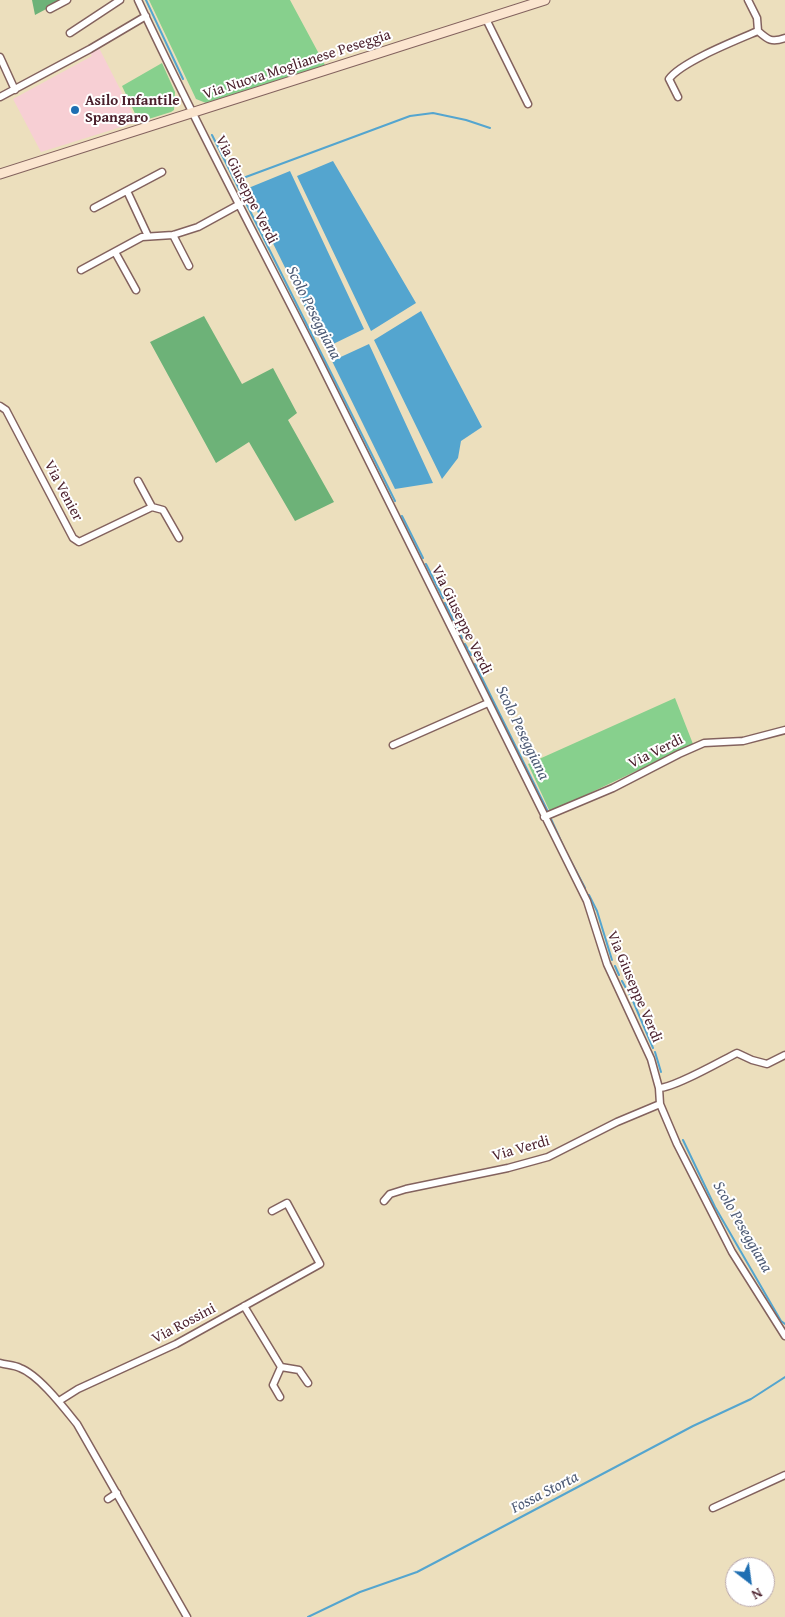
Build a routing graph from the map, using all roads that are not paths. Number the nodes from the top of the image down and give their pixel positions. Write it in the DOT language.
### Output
graph roads {
  1 [pos="67,0"];
  2 [pos="120,0"];
  3 [pos="138,0"];
  4 [pos="545,0"];
  5 [pos="748,0"];
  6 [pos="50,9"];
  7 [pos="146,16"];
  8 [pos="486,19"];
  9 [pos="758,31"];
  10 [pos="70,33"];
  11 [pos="785,38"];
  12 [pos="0,56"];
  13 [pos="15,90"];
  14 [pos="0,97"];
  15 [pos="678,97"];
  16 [pos="528,104"];
  17 [pos="192,113"];
  18 [pos="162,172"];
  19 [pos="0,174"];
  20 [pos="127,191"];
  21 [pos="240,204"];
  22 [pos="94,208"];
  23 [pos="173,235"];
  24 [pos="148,236"];
  25 [pos="115,252"];
  26 [pos="190,266"];
  27 [pos="81,270"];
  28 [pos="136,290"];
  29 [pos="0,406"];
  30 [pos="138,481"];
  31 [pos="152,507"];
  32 [pos="179,538"];
  33 [pos="488,704"];
  34 [pos="785,730"];
  35 [pos="393,745"];
  36 [pos="544,817"];
  37 [pos="785,1055"];
  38 [pos="659,1088"];
  39 [pos="660,1104"];
  40 [pos="384,1201"];
  41 [pos="272,1211"];
  42 [pos="244,1306"];
  43 [pos="785,1336"];
  44 [pos="0,1363"];
  45 [pos="281,1367"];
  46 [pos="308,1383"];
  47 [pos="280,1398"];
  48 [pos="59,1402"];
  49 [pos="785,1475"];
  50 [pos="117,1494"];
  51 [pos="108,1499"];
  52 [pos="713,1508"];
  53 [pos="187,1617"];
  1 -- 6 [label="street"];
  2 -- 10 [label="street"];
  3 -- 7 [label="street, Via Giuseppe Verdi"];
  4 -- 8 [label="main road, Via Nuova Moglianese Peseggia"];
  5 -- 9 [label="street"];
  7 -- 13 [label="street"];
  7 -- 17 [label="street, Via Giuseppe Verdi"];
  8 -- 16 [label="street"];
  8 -- 17 [label="main road, Via Nuova Moglianese Peseggia"];
  9 -- 11 [label="street"];
  9 -- 15 [label="street"];
  12 -- 13 [label="street"];
  13 -- 14 [label="street"];
  17 -- 19 [label="main road, Via Nuova Moglianese Peseggia"];
  17 -- 21 [label="street, Via Giuseppe Verdi"];
  18 -- 20 [label="street"];
  20 -- 22 [label="street"];
  20 -- 24 [label="street"];
  21 -- 23 [label="street"];
  21 -- 33 [label="street, Via Giuseppe Verdi"];
  23 -- 24 [label="street"];
  23 -- 26 [label="street"];
  24 -- 25 [label="street"];
  25 -- 27 [label="street"];
  25 -- 28 [label="street"];
  29 -- 31 [label="street, Via Venier"];
  30 -- 31 [label="street"];
  31 -- 32 [label="street"];
  33 -- 35 [label="street"];
  33 -- 36 [label="street, Via Giuseppe Verdi"];
  34 -- 36 [label="street, Via Verdi"];
  36 -- 38 [label="street, Via Giuseppe Verdi"];
  37 -- 38 [label="street"];
  38 -- 39 [label="street, Via Giuseppe Verdi"];
  39 -- 40 [label="street, Via Verdi"];
  39 -- 43 [label="street, Via Giuseppe Verdi"];
  41 -- 42 [label="street, Via Rossini"];
  42 -- 45 [label="street"];
  42 -- 48 [label="street, Via Rossini"];
  44 -- 48 [label="street"];
  45 -- 46 [label="street"];
  45 -- 47 [label="street"];
  48 -- 50 [label="street"];
  49 -- 52 [label="street"];
  50 -- 51 [label="street"];
  50 -- 53 [label="street"];
}
